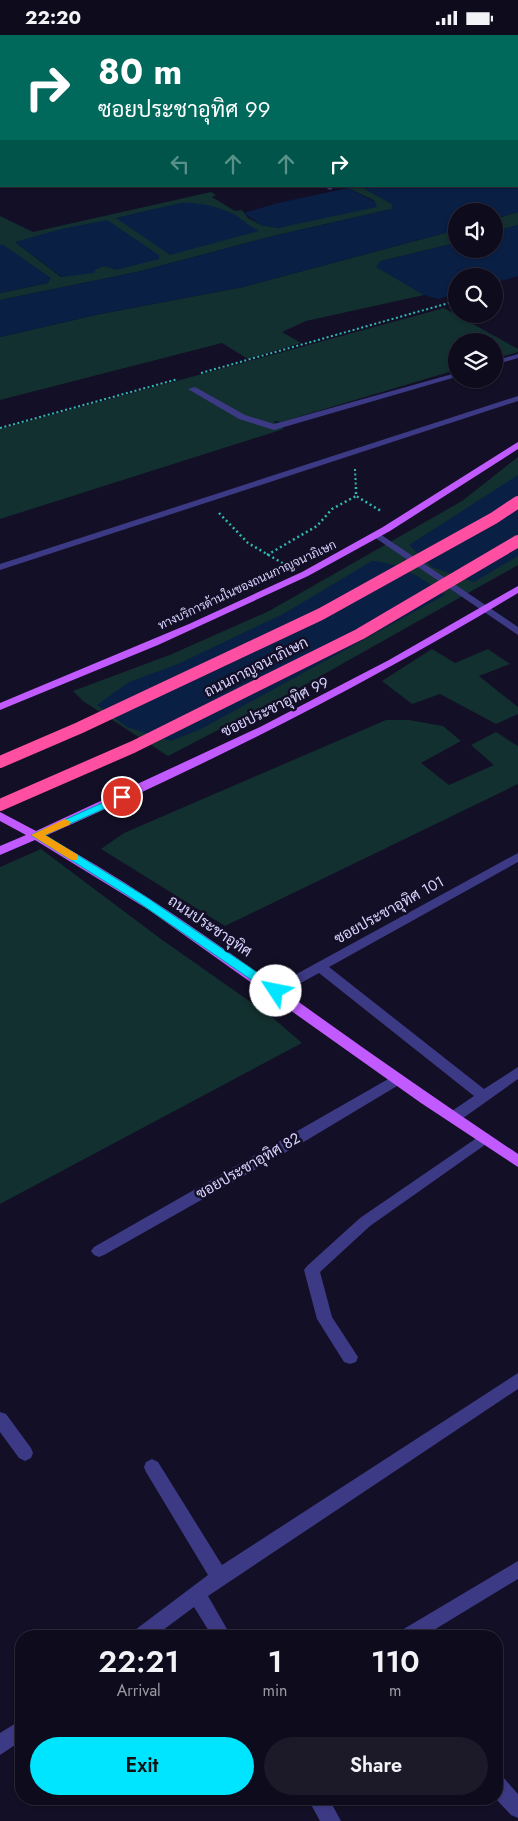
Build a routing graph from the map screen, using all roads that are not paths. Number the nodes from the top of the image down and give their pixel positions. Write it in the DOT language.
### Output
graph roads {
  1 [pos="518,356"];
  2 [pos="503,360"];
  3 [pos="448,377"];
  4 [pos="192,389"];
  5 [pos="518,398"];
  6 [pos="518,445"];
  7 [pos="518,502"];
  8 [pos="377,535"];
  9 [pos="518,541"];
  10 [pos="0,567"];
  11 [pos="518,589"];
  12 [pos="484,610"];
  13 [pos="518,632"];
  14 [pos="0,707"];
  15 [pos="0,762"];
  16 [pos="0,805"];
  17 [pos="0,816"];
  18 [pos="36,835"];
  19 [pos="0,851"];
  20 [pos="518,857"];
  21 [pos="320,967"];
  22 [pos="276,991"];
  23 [pos="518,1072"];
  24 [pos="397,1079"];
  25 [pos="483,1095"];
  26 [pos="454,1117"];
  27 [pos="484,1138"];
  28 [pos="518,1161"];
  29 [pos="99,1251"];
  30 [pos="350,1357"];
  31 [pos="518,1380"];
  32 [pos="0,1419"];
  33 [pos="25,1453"];
  34 [pos="152,1467"];
  35 [pos="518,1569"];
  36 [pos="218,1577"];
  37 [pos="196,1594"];
  38 [pos="149,1630"];
  39 [pos="218,1630"];
  40 [pos="418,1630"];
  41 [pos="15,1734"];
  42 [pos="0,1745"];
  43 [pos="503,1792"];
  44 [pos="322,1805"];
  45 [pos="518,1808"];
  46 [pos="331,1821"];
  1 -- 2 [label="street"];
  3 -- 4 [label="street"];
  5 -- 10 [label="street"];
  6 -- 8 [label="main road, ทางบริการด้านในของถนนกาญจนาภิเษก"];
  7 -- 15 [label="highway, ถนนกาญจนาภิเษก, bridge"];
  8 -- 12 [label="street"];
  8 -- 14 [label="main road, ทางบริการด้านในของถนนกาญจนาภิเษก"];
  9 -- 16 [label="highway, ถนนกาญจนาภิเษก, bridge"];
  11 -- 12 [label="main road, ซอยประชาอุทิศ 99"];
  12 -- 13 [label="street"];
  12 -- 18 [label="main road, ซอยประชาอุทิศ 99"];
  17 -- 18 [label="main road, ถนนประชาอุทิศ"];
  18 -- 19 [label="main road, ซอยประชาอุทิศ 99"];
  18 -- 22 [label="main road, ถนนประชาอุทิศ"];
  20 -- 21 [label="street, ซอยประชาอุทิศ 101"];
  21 -- 22 [label="street, ซอยประชาอุทิศ 101"];
  21 -- 25 [label="street"];
  22 -- 24 [label="main road, ถนนประชาอุทิศ"];
  23 -- 25 [label="street"];
  24 -- 26 [label="main road, ถนนประชาอุทิศ"];
  24 -- 29 [label="street, ซอยประชาอุทิศ 82"];
  25 -- 26 [label="street"];
  26 -- 27 [label="main road, ถนนประชาอุทิศ"];
  27 -- 28 [label="main road, ถนนประชาอุทิศ"];
  27 -- 30 [label="street"];
  31 -- 36 [label="street"];
  32 -- 33 [label="street"];
  34 -- 36 [label="street"];
  35 -- 40 [label="street"];
  36 -- 37 [label="street"];
  37 -- 38 [label="street"];
  37 -- 39 [label="street"];
  41 -- 42 [label="street"];
  43 -- 45 [label="street"];
  44 -- 46 [label="street"];
}
